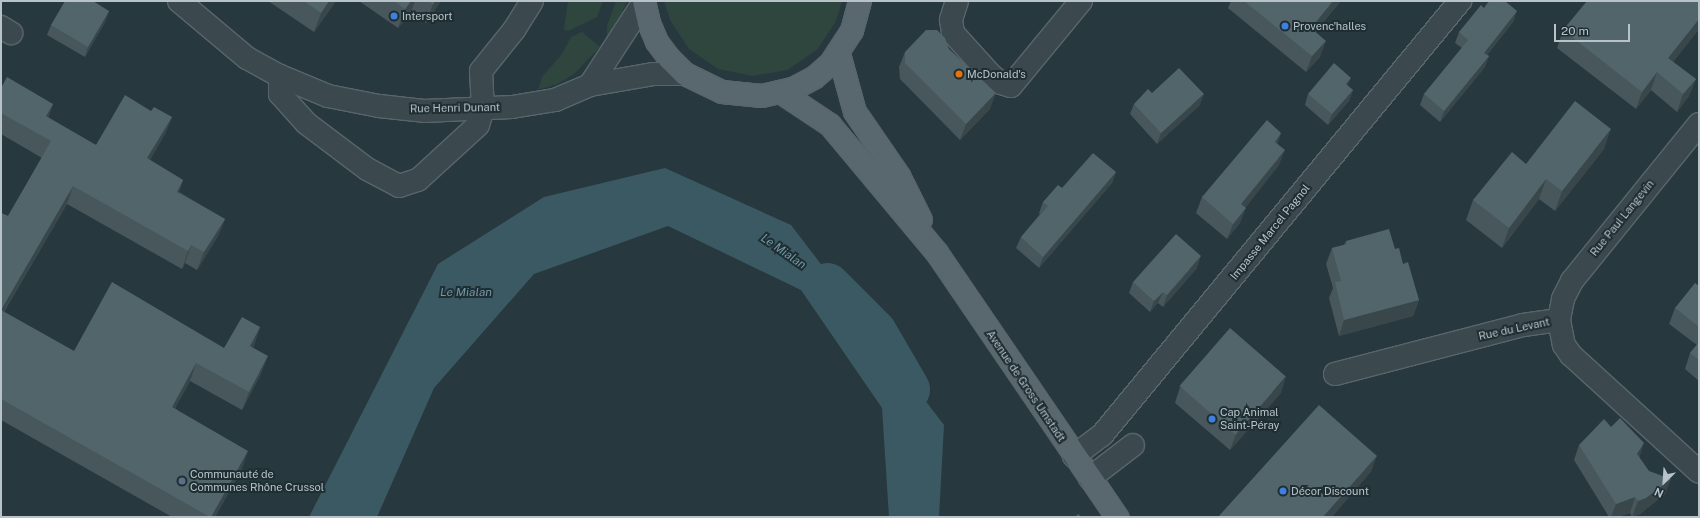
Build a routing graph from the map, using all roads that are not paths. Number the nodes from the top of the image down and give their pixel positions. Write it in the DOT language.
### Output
graph roads {
  1 [pos="179,1"];
  2 [pos="532,1"];
  3 [pos="860,1"];
  4 [pos="957,1"];
  5 [pos="1460,1"];
  6 [pos="644,2"];
  7 [pos="1080,3"];
  8 [pos="839,54"];
  9 [pos="685,74"];
  10 [pos="280,76"];
  11 [pos="590,85"];
  12 [pos="782,93"];
  13 [pos="483,109"];
  14 [pos="1699,124"];
  15 [pos="937,253"];
  16 [pos="1559,320"];
  17 [pos="1335,374"];
  18 [pos="1133,445"];
  19 [pos="1074,456"];
  20 [pos="1699,472"];
  21 [pos="1090,478"];
  22 [pos="1117,517"];
  1 -- 10 [label="street, Rue Henri Dunant"];
  2 -- 13 [label="street"];
  3 -- 8 [label="main road"];
  4 -- 7 [label="street"];
  5 -- 19 [label="street, Impasse Marcel Pagnol"];
  6 -- 9 [label="main road"];
  6 -- 11 [label="street"];
  8 -- 12 [label="main road"];
  8 -- 15 [label="main road, Avenue de Gross Umstadt"];
  9 -- 11 [label="street, Rue Henri Dunant"];
  9 -- 12 [label="main road"];
  10 -- 13 [label="street, Rue Henri Dunant"];
  10 -- 13 [label="street"];
  11 -- 13 [label="street, Rue Henri Dunant"];
  12 -- 15 [label="main road, Avenue de Gross Umstadt"];
  14 -- 16 [label="street, Rue Paul Langevin"];
  15 -- 19 [label="main road, Avenue de Gross Umstadt"];
  16 -- 17 [label="street, Rue du Levant"];
  16 -- 20 [label="street, Rue du Levant"];
  18 -- 21 [label="street"];
  19 -- 21 [label="main road, Avenue de Gross Umstadt"];
  21 -- 22 [label="main road, Avenue de Gross Umstadt"];
}
